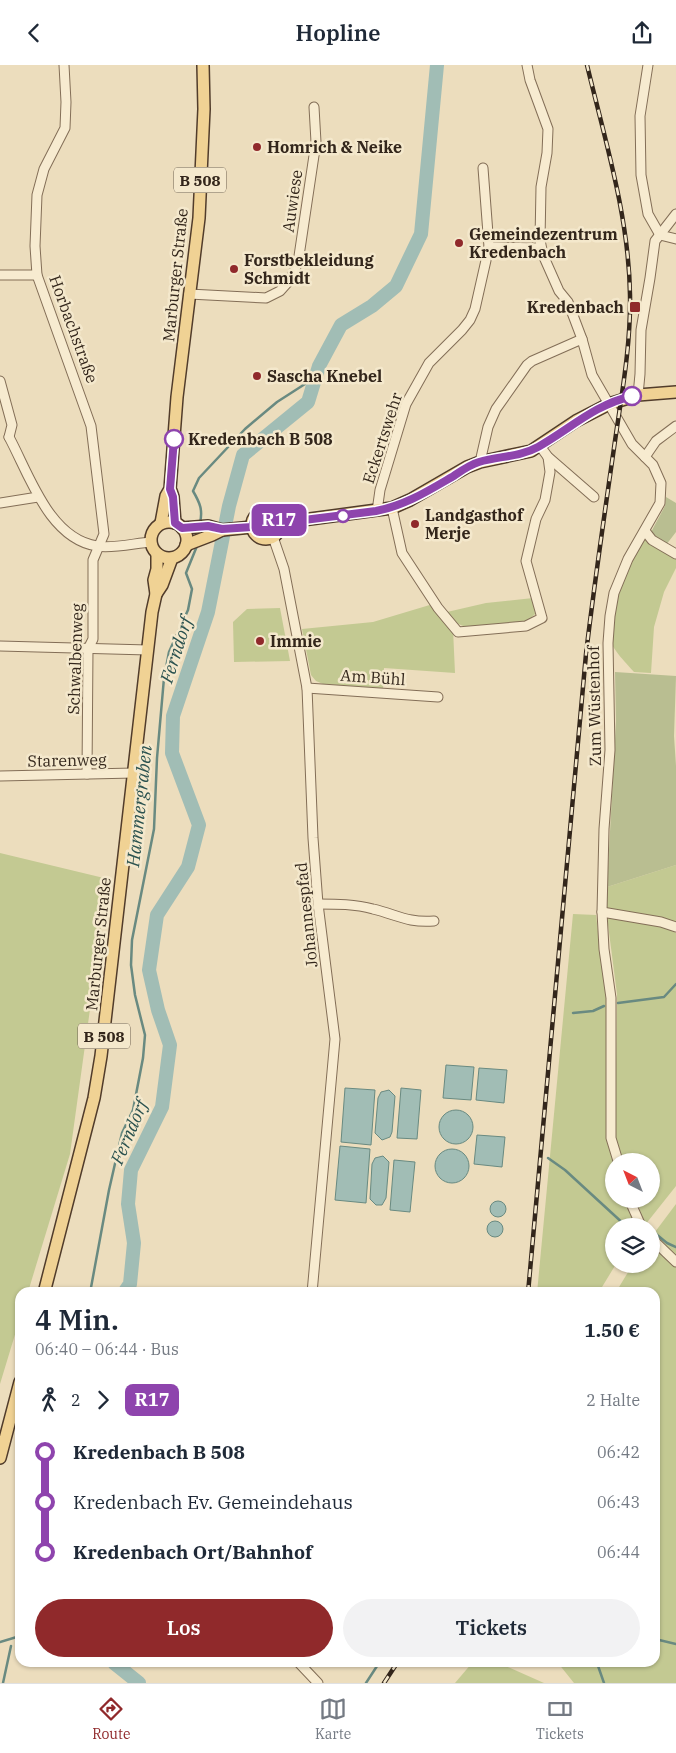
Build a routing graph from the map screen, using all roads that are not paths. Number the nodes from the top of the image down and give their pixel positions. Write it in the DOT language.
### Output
graph roads {
  1 [pos="64,65"];
  2 [pos="203,65"];
  3 [pos="527,65"];
  4 [pos="648,65"];
  5 [pos="314,107"];
  6 [pos="483,168"];
  7 [pos="676,214"];
  8 [pos="660,235"];
  9 [pos="676,239"];
  10 [pos="489,247"];
  11 [pos="541,249"];
  12 [pos="0,275"];
  13 [pos="38,275"];
  14 [pos="190,294"];
  15 [pos="582,339"];
  16 [pos="0,381"];
  17 [pos="676,392"];
  18 [pos="638,395"];
  19 [pos="609,404"];
  20 [pos="676,426"];
  21 [pos="5,436"];
  22 [pos="540,446"];
  23 [pos="548,457"];
  24 [pos="646,457"];
  25 [pos="480,462"];
  26 [pos="170,489"];
  27 [pos="38,497"];
  28 [pos="594,497"];
  29 [pos="0,503"];
  30 [pos="392,508"];
  31 [pos="376,511"];
  32 [pos="161,523"];
  33 [pos="280,523"];
  34 [pos="179,526"];
  35 [pos="252,527"];
  36 [pos="222,529"];
  37 [pos="645,531"];
  38 [pos="273,537"];
  39 [pos="151,542"];
  40 [pos="186,545"];
  41 [pos="99,547"];
  42 [pos="157,554"];
  43 [pos="676,554"];
  44 [pos="172,557"];
  45 [pos="156,594"];
  46 [pos="0,646"];
  47 [pos="88,649"];
  48 [pos="148,650"];
  49 [pos="307,688"];
  50 [pos="438,697"];
  51 [pos="134,773"];
  52 [pos="87,774"];
  53 [pos="0,776"];
  54 [pos="318,904"];
  55 [pos="602,912"];
  56 [pos="434,921"];
  57 [pos="676,927"];
  58 [pos="616,1153"];
  59 [pos="660,1247"];
  60 [pos="676,1262"];
  61 [pos="46,1287"];
  62 [pos="313,1287"];
  63 [pos="15,1402"];
  64 [pos="0,1458"];
  65 [pos="304,1667"];
  66 [pos="318,1683"];
  1 -- 13 [label="street, Horbachstraße"];
  2 -- 14 [label="main road, Marburger Straße / B 508"];
  3 -- 11 [label="street"];
  4 -- 8 [label="street"];
  5 -- 14 [label="street, Auwiese"];
  6 -- 10 [label="street, Eckertswehr"];
  7 -- 8 [label="street"];
  8 -- 9 [label="street"];
  8 -- 18 [label="street"];
  10 -- 11 [label="street"];
  10 -- 31 [label="street, Eckertswehr"];
  11 -- 15 [label="street, Zum Wüstenhof"];
  12 -- 13 [label="street"];
  13 -- 41 [label="street, Horbachstraße"];
  14 -- 26 [label="main road, Marburger Straße / B 508"];
  15 -- 19 [label="street, Zum Wüstenhof"];
  15 -- 25 [label="street"];
  16 -- 21 [label="street"];
  17 -- 18 [label="main road"];
  18 -- 19 [label="main road"];
  19 -- 22 [label="main road"];
  19 -- 24 [label="street, Zum Wüstenhof"];
  20 -- 24 [label="street"];
  21 -- 27 [label="street"];
  22 -- 23 [label="street"];
  22 -- 25 [label="main road"];
  23 -- 28 [label="street"];
  23 -- 30 [label="street"];
  24 -- 37 [label="street, Zum Wüstenhof"];
  25 -- 30 [label="main road"];
  26 -- 32 [label="main road, Marburger Straße / B 508"];
  26 -- 34 [label="main road, Marburger Straße / B 508"];
  27 -- 29 [label="street"];
  27 -- 41 [label="street"];
  30 -- 31 [label="main road"];
  31 -- 33 [label="main road"];
  32 -- 34 [label="main road"];
  32 -- 39 [label="main road, B 508"];
  33 -- 35 [label="main road"];
  33 -- 38 [label="main road"];
  34 -- 36 [label="main road"];
  34 -- 40 [label="main road, B 508"];
  35 -- 36 [label="main road"];
  35 -- 38 [label="main road"];
  36 -- 40 [label="main road"];
  37 -- 43 [label="street"];
  37 -- 55 [label="street, Zum Wüstenhof"];
  38 -- 49 [label="street, Johannespfad"];
  39 -- 41 [label="street"];
  39 -- 42 [label="main road"];
  40 -- 44 [label="main road, B 508"];
  41 -- 47 [label="street, Schwalbenweg"];
  42 -- 44 [label="main road"];
  42 -- 45 [label="main road, Marburger Straße / B 508"];
  44 -- 45 [label="main road, Marburger Straße / B 508"];
  45 -- 48 [label="main road, Marburger Straße / B 508"];
  46 -- 47 [label="street"];
  47 -- 48 [label="street"];
  47 -- 52 [label="street, Schwalbenweg"];
  48 -- 51 [label="main road, Marburger Straße / B 508"];
  49 -- 50 [label="street, Am Bühl"];
  49 -- 54 [label="street, Johannespfad"];
  51 -- 52 [label="street, Starenweg"];
  51 -- 61 [label="main road, Marburger Straße / B 508"];
  52 -- 53 [label="street, Starenweg"];
  54 -- 56 [label="street"];
  54 -- 62 [label="street, Johannespfad"];
  55 -- 57 [label="street"];
  55 -- 58 [label="street, Zum Wüstenhof"];
  59 -- 60 [label="street"];
  63 -- 64 [label="main road"];
  65 -- 66 [label="street"];
}
